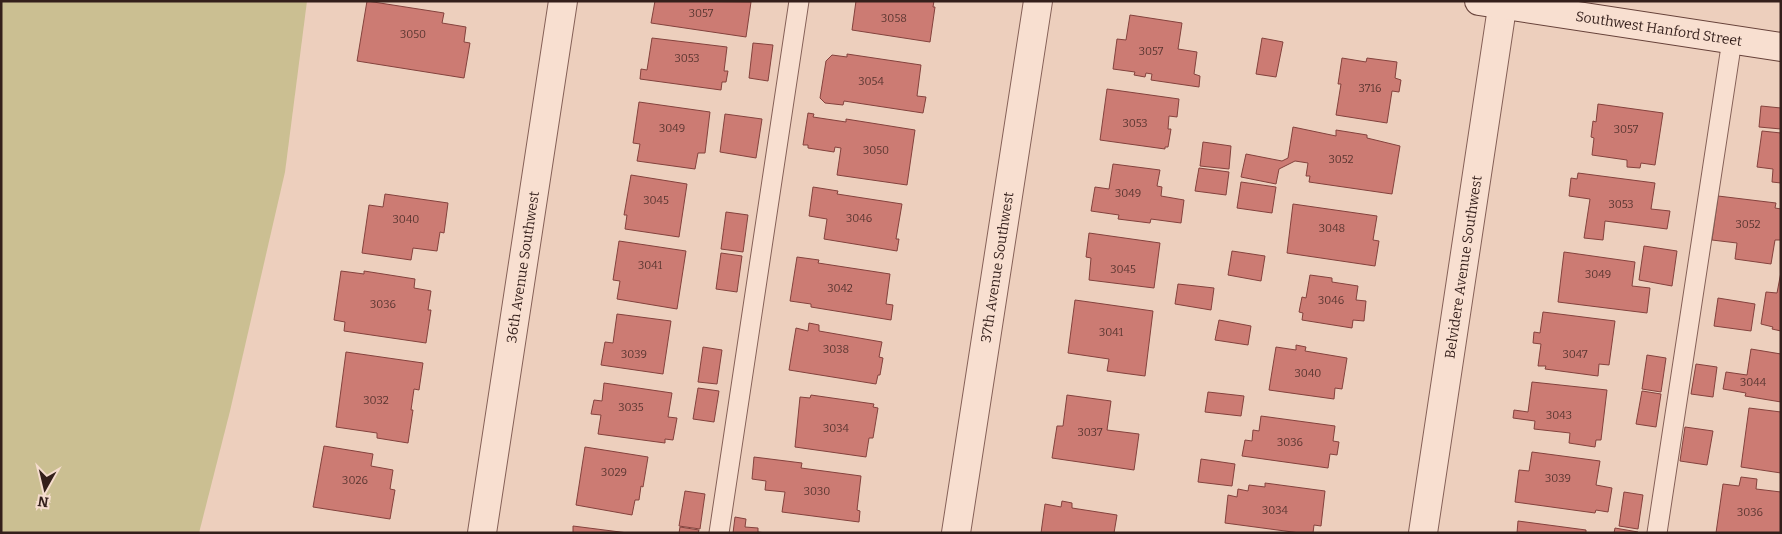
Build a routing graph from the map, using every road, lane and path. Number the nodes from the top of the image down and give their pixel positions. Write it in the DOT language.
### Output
graph roads {
  1 [pos="563,1"];
  2 [pos="799,1"];
  3 [pos="1038,1"];
  4 [pos="1495,2"];
  5 [pos="1732,40"];
  6 [pos="1781,47"];
  7 [pos="482,533"];
  8 [pos="719,533"];
  9 [pos="956,533"];
  10 [pos="1423,533"];
  11 [pos="1657,533"];
  1 -- 7 [label="street, 36th Avenue Southwest"];
  2 -- 8 [label="lane"];
  3 -- 9 [label="street, 37th Avenue Southwest"];
  4 -- 5 [label="street, Southwest Hanford Street"];
  4 -- 10 [label="street, Belvidere Avenue Southwest"];
  5 -- 6 [label="street, Southwest Hanford Street"];
  5 -- 11 [label="lane"];
}
